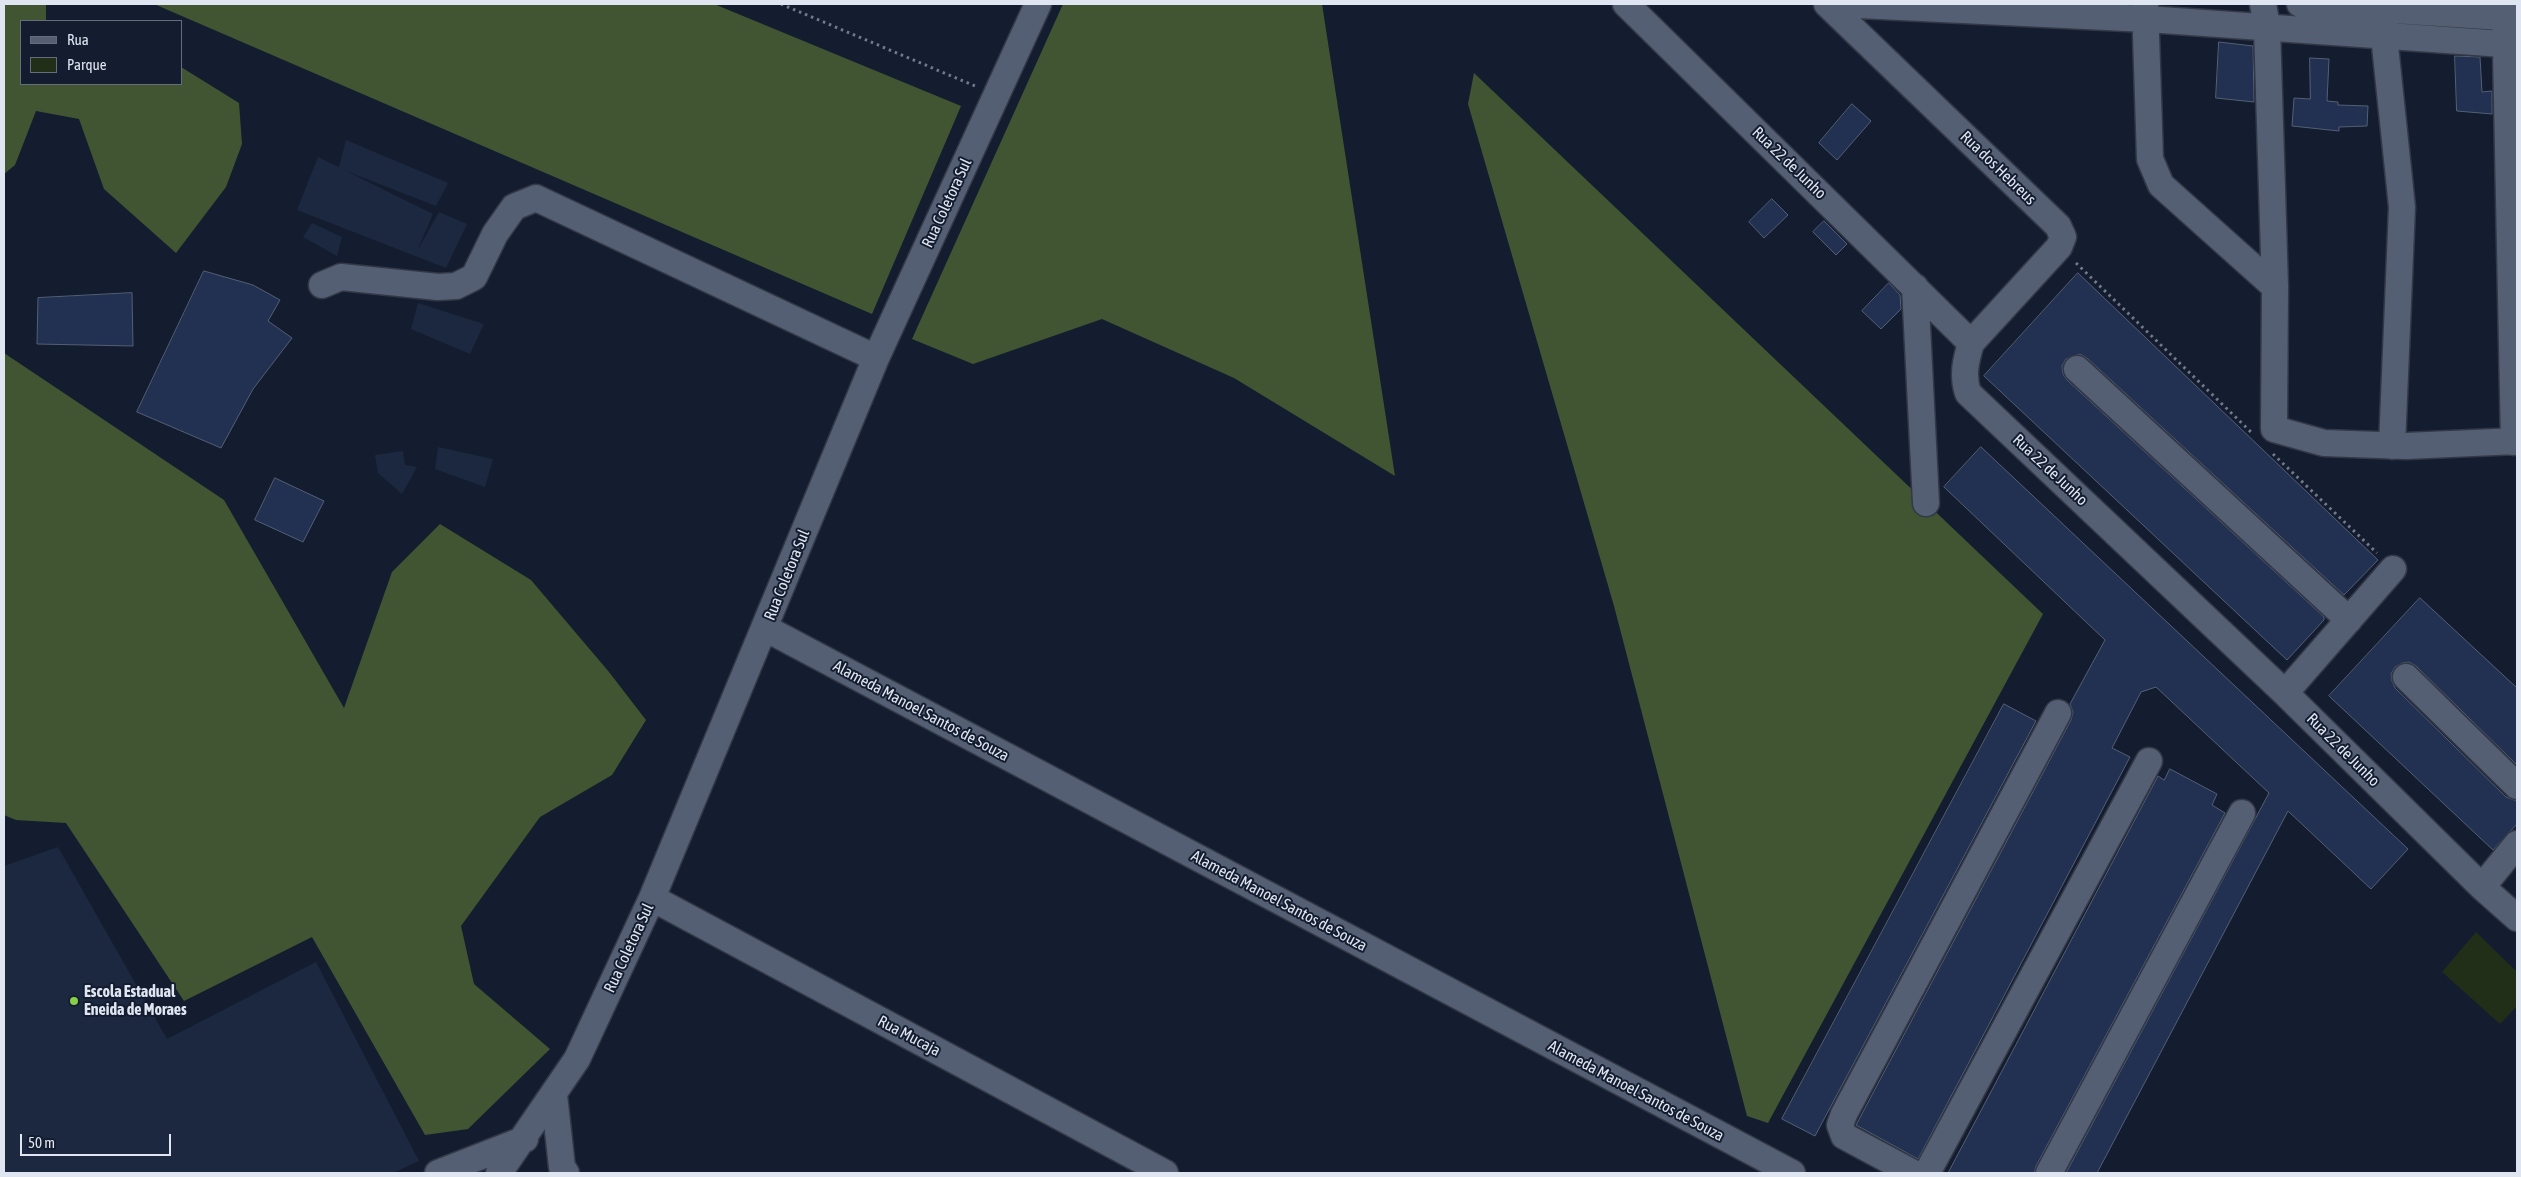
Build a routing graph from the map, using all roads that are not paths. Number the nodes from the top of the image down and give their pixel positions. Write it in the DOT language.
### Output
graph roads {
  1 [pos="1038,4"];
  2 [pos="1626,4"];
  3 [pos="1827,4"];
  4 [pos="1839,4"];
  5 [pos="2300,4"];
  6 [pos="2385,7"];
  7 [pos="2146,11"];
  8 [pos="2509,13"];
  9 [pos="2265,15"];
  10 [pos="2384,36"];
  11 [pos="2512,44"];
  12 [pos="322,284"];
  13 [pos="1915,286"];
  14 [pos="2275,287"];
  15 [pos="1971,343"];
  16 [pos="876,358"];
  17 [pos="2077,369"];
  18 [pos="2516,442"];
  19 [pos="2392,446"];
  20 [pos="1926,504"];
  21 [pos="2393,569"];
  22 [pos="2349,620"];
  23 [pos="765,628"];
  24 [pos="2406,677"];
  25 [pos="2285,693"];
  26 [pos="2058,713"];
  27 [pos="2149,760"];
  28 [pos="2517,786"];
  29 [pos="2242,813"];
  30 [pos="2517,844"];
  31 [pos="2482,887"];
  32 [pos="652,898"];
  33 [pos="2517,918"];
  34 [pos="554,1095"];
  35 [pos="524,1139"];
  36 [pos="438,1173"];
  37 [pos="499,1173"];
  38 [pos="566,1173"];
  39 [pos="1165,1173"];
  40 [pos="1792,1173"];
  41 [pos="1913,1173"];
  42 [pos="1927,1173"];
  43 [pos="2049,1173"];
  1 -- 16 [label="street, Rua Coletora Sul"];
  2 -- 13 [label="street, Rua 22 de Junho"];
  3 -- 15 [label="street, Rua dos Hebreus"];
  4 -- 7 [label="street"];
  5 -- 6 [label="street"];
  6 -- 8 [label="street"];
  6 -- 10 [label="street"];
  7 -- 9 [label="street"];
  7 -- 14 [label="street"];
  8 -- 11 [label="street"];
  9 -- 10 [label="street"];
  9 -- 14 [label="street"];
  10 -- 11 [label="street"];
  10 -- 19 [label="street"];
  11 -- 18 [label="street"];
  12 -- 16 [label="street"];
  13 -- 15 [label="street, Rua 22 de Junho"];
  13 -- 20 [label="street"];
  14 -- 19 [label="street"];
  15 -- 25 [label="street, Rua 22 de Junho"];
  16 -- 23 [label="street, Rua Coletora Sul"];
  17 -- 22 [label="street"];
  18 -- 19 [label="street"];
  21 -- 22 [label="street"];
  22 -- 25 [label="street"];
  23 -- 32 [label="street, Rua Coletora Sul"];
  23 -- 40 [label="street, Alameda Manoel Santos de Souza"];
  24 -- 28 [label="street"];
  25 -- 31 [label="street, Rua 22 de Junho"];
  26 -- 41 [label="street"];
  27 -- 42 [label="street"];
  29 -- 43 [label="street"];
  30 -- 31 [label="street"];
  31 -- 33 [label="street, Rua 22 de Junho"];
  32 -- 34 [label="street, Rua Coletora Sul"];
  32 -- 39 [label="street, Rua Mucaja"];
  34 -- 35 [label="street, Rua Coletora Sul"];
  34 -- 38 [label="street"];
  35 -- 36 [label="street"];
  35 -- 37 [label="street, Rua Coletora Sul"];
}
